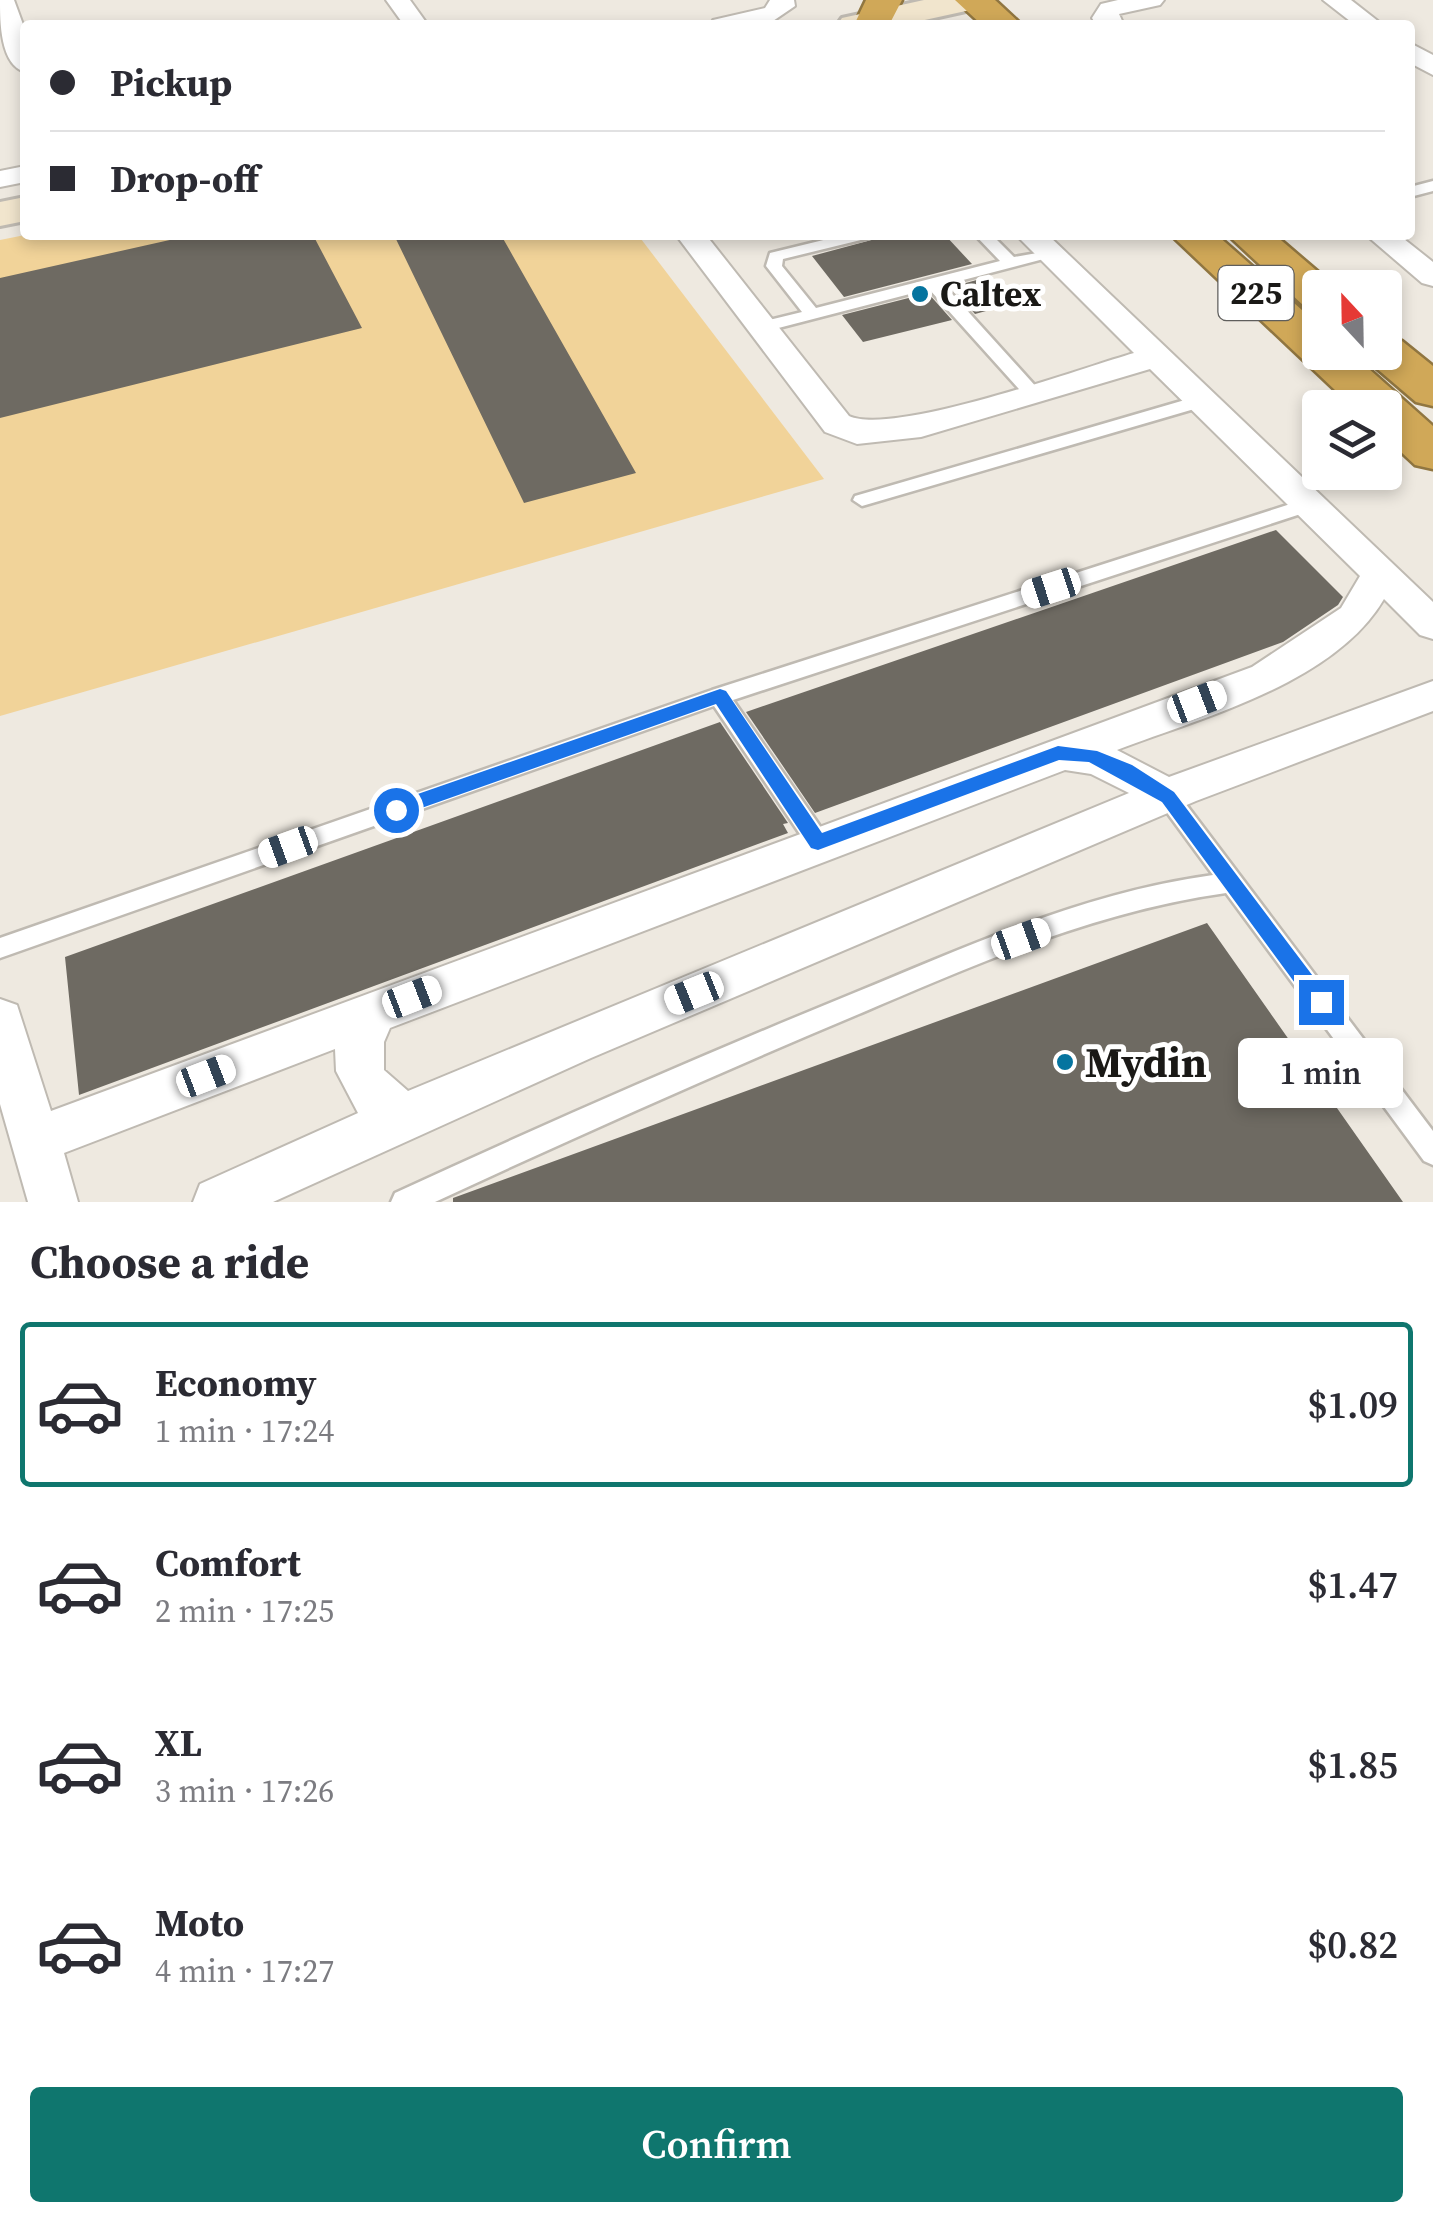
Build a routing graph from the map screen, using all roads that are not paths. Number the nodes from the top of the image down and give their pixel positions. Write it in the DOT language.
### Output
graph roads {
  1 [pos="2,0"];
  2 [pos="782,0"];
  3 [pos="1152,0"];
  4 [pos="1335,0"];
  5 [pos="957,12"];
  6 [pos="871,15"];
  7 [pos="746,20"];
  8 [pos="1106,20"];
  9 [pos="1364,20"];
  10 [pos="20,50"];
  11 [pos="695,240"];
  12 [pos="842,240"];
  13 [pos="988,240"];
  14 [pos="1198,240"];
  15 [pos="1255,240"];
  16 [pos="1387,240"];
  17 [pos="1040,244"];
  18 [pos="1011,263"];
  19 [pos="1433,277"];
  20 [pos="1302,281"];
  21 [pos="933,283"];
  22 [pos="812,314"];
  23 [pos="763,327"];
  24 [pos="1302,335"];
  25 [pos="1157,357"];
  26 [pos="1402,365"];
  27 [pos="1341,370"];
  28 [pos="1363,390"];
  29 [pos="1433,391"];
  30 [pos="1033,394"];
  31 [pos="1202,400"];
  32 [pos="1402,425"];
  33 [pos="1433,453"];
  34 [pos="862,500"];
  35 [pos="1308,504"];
  36 [pos="1380,574"];
  37 [pos="1433,624"];
  38 [pos="720,696"];
  39 [pos="1433,696"];
  40 [pos="1433,713"];
  41 [pos="1354,722"];
  42 [pos="1058,753"];
  43 [pos="1168,797"];
  44 [pos="818,842"];
  45 [pos="1232,882"];
  46 [pos="0,948"];
  47 [pos="375,1011"];
  48 [pos="0,1020"];
  49 [pos="403,1114"];
  50 [pos="37,1140"];
  51 [pos="1433,1152"];
  52 [pos="53,1202"];
  53 [pos="218,1202"];
  54 [pos="405,1202"];
  1 -- 10 [label="street"];
  2 -- 7 [label="street"];
  3 -- 8 [label="street"];
  4 -- 9 [label="street"];
  5 -- 6 [label="street"];
  11 -- 23 [label="street"];
  12 -- 22 [label="lane"];
  13 -- 18 [label="lane"];
  14 -- 24 [label="highway, 225"];
  15 -- 20 [label="highway, 225"];
  16 -- 19 [label="street"];
  17 -- 18 [label="lane"];
  17 -- 25 [label="street"];
  18 -- 21 [label="lane"];
  21 -- 22 [label="lane"];
  21 -- 30 [label="lane"];
  22 -- 23 [label="lane"];
  23 -- 30 [label="street"];
  25 -- 30 [label="street"];
  25 -- 31 [label="street"];
  26 -- 29 [label="highway"];
  27 -- 28 [label="highway, 225"];
  31 -- 34 [label="lane"];
  31 -- 35 [label="street"];
  32 -- 33 [label="highway, 225"];
  35 -- 36 [label="street"];
  35 -- 38 [label="lane"];
  36 -- 37 [label="street"];
  36 -- 42 [label="street"];
  38 -- 44 [label="lane"];
  38 -- 46 [label="lane"];
  39 -- 41 [label="street"];
  40 -- 41 [label="street"];
  41 -- 43 [label="street"];
  42 -- 43 [label="street"];
  42 -- 44 [label="street"];
  43 -- 45 [label="lane"];
  43 -- 49 [label="street"];
  44 -- 47 [label="street"];
  45 -- 51 [label="lane"];
  45 -- 54 [label="lane"];
  47 -- 49 [label="street"];
  47 -- 50 [label="street"];
  48 -- 50 [label="street"];
  49 -- 53 [label="street"];
  50 -- 52 [label="street"];
}
